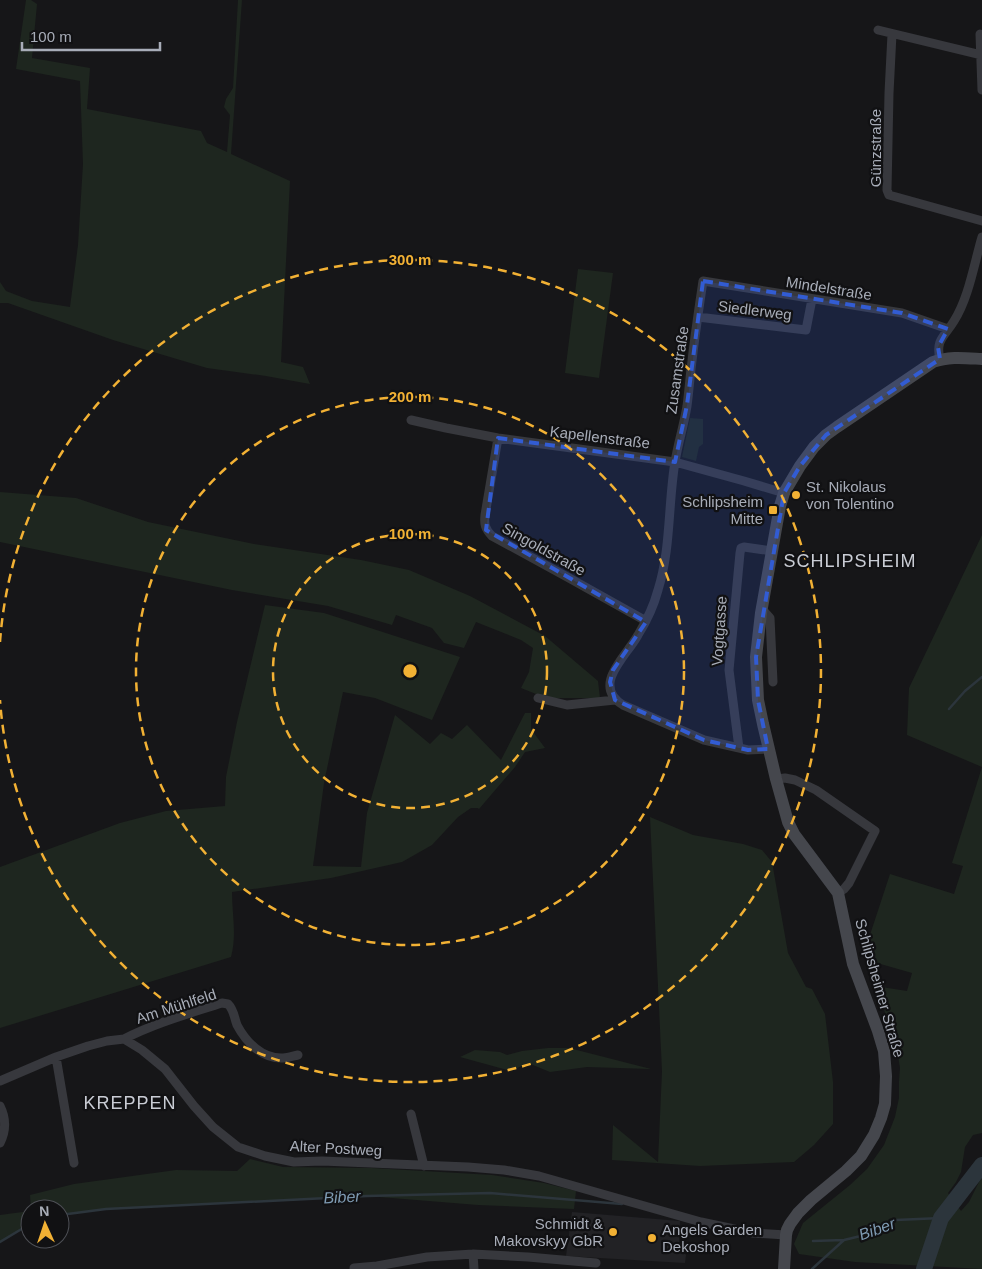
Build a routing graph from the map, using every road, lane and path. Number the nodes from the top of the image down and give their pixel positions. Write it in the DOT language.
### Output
graph roads {
  1 [pos="878,30"];
  2 [pos="892,34"];
  3 [pos="980,34"];
  4 [pos="981,55"];
  5 [pos="982,90"];
  6 [pos="982,220"];
  7 [pos="982,237"];
  8 [pos="703,281"];
  9 [pos="812,299"];
  10 [pos="698,317"];
  11 [pos="948,329"];
  12 [pos="940,359"];
  13 [pos="982,359"];
  14 [pos="411,420"];
  15 [pos="498,438"];
  16 [pos="675,462"];
  17 [pos="784,493"];
  18 [pos="772,551"];
  19 [pos="762,609"];
  20 [pos="646,621"];
  21 [pos="773,682"];
  22 [pos="538,698"];
  23 [pos="615,700"];
  24 [pos="738,748"];
  25 [pos="768,749"];
  26 [pos="776,779"];
  27 [pos="838,893"];
  28 [pos="124,1039"];
  29 [pos="298,1055"];
  30 [pos="56,1057"];
  31 [pos="0,1081"];
  32 [pos="0,1106"];
  33 [pos="411,1114"];
  34 [pos="0,1143"];
  35 [pos="74,1163"];
  36 [pos="424,1166"];
  37 [pos="786,1235"];
  38 [pos="473,1254"];
  39 [pos="596,1263"];
  40 [pos="354,1268"];
  41 [pos="474,1269"];
  42 [pos="784,1269"];
  1 -- 2 [label="street"];
  2 -- 4 [label="street"];
  2 -- 6 [label="street, Günzstraße"];
  3 -- 4 [label="street"];
  4 -- 5 [label="street"];
  7 -- 11 [label="street"];
  8 -- 9 [label="street, Mindelstraße"];
  8 -- 10 [label="street, Zusamstraße"];
  9 -- 10 [label="street, Siedlerweg"];
  9 -- 11 [label="street, Mindelstraße"];
  10 -- 16 [label="street, Zusamstraße"];
  11 -- 12 [label="street"];
  12 -- 13 [label="street, Schlipsheimer Straße"];
  12 -- 17 [label="street, Schlipsheimer Straße"];
  14 -- 15 [label="street, Kapellenstraße"];
  15 -- 16 [label="street, Kapellenstraße"];
  15 -- 20 [label="street, Singoldstraße"];
  16 -- 17 [label="street, Kapellenstraße"];
  16 -- 20 [label="street, Zusamstraße"];
  17 -- 18 [label="street, Schlipsheimer Straße"];
  18 -- 19 [label="street, Schlipsheimer Straße"];
  18 -- 24 [label="street, Vogtgasse"];
  19 -- 21 [label="street"];
  19 -- 25 [label="street, Schlipsheimer Straße"];
  20 -- 23 [label="street, Zusamstraße"];
  22 -- 23 [label="street"];
  23 -- 24 [label="street"];
  24 -- 25 [label="street"];
  25 -- 26 [label="street, Schlipsheimer Straße"];
  26 -- 27 [label="street, Schlipsheimer Straße"];
  26 -- 27 [label="street"];
  27 -- 37 [label="street, Schlipsheimer Straße"];
  28 -- 29 [label="street, Am Mühlfeld"];
  28 -- 30 [label="street"];
  28 -- 36 [label="street, Alter Postweg"];
  30 -- 31 [label="street"];
  30 -- 35 [label="street"];
  32 -- 34 [label="street"];
  33 -- 36 [label="street"];
  36 -- 37 [label="street, Alter Postweg"];
  37 -- 42 [label="street, Schlipsheimer Straße"];
  38 -- 39 [label="street"];
  38 -- 40 [label="street"];
  38 -- 41 [label="street"];
}
